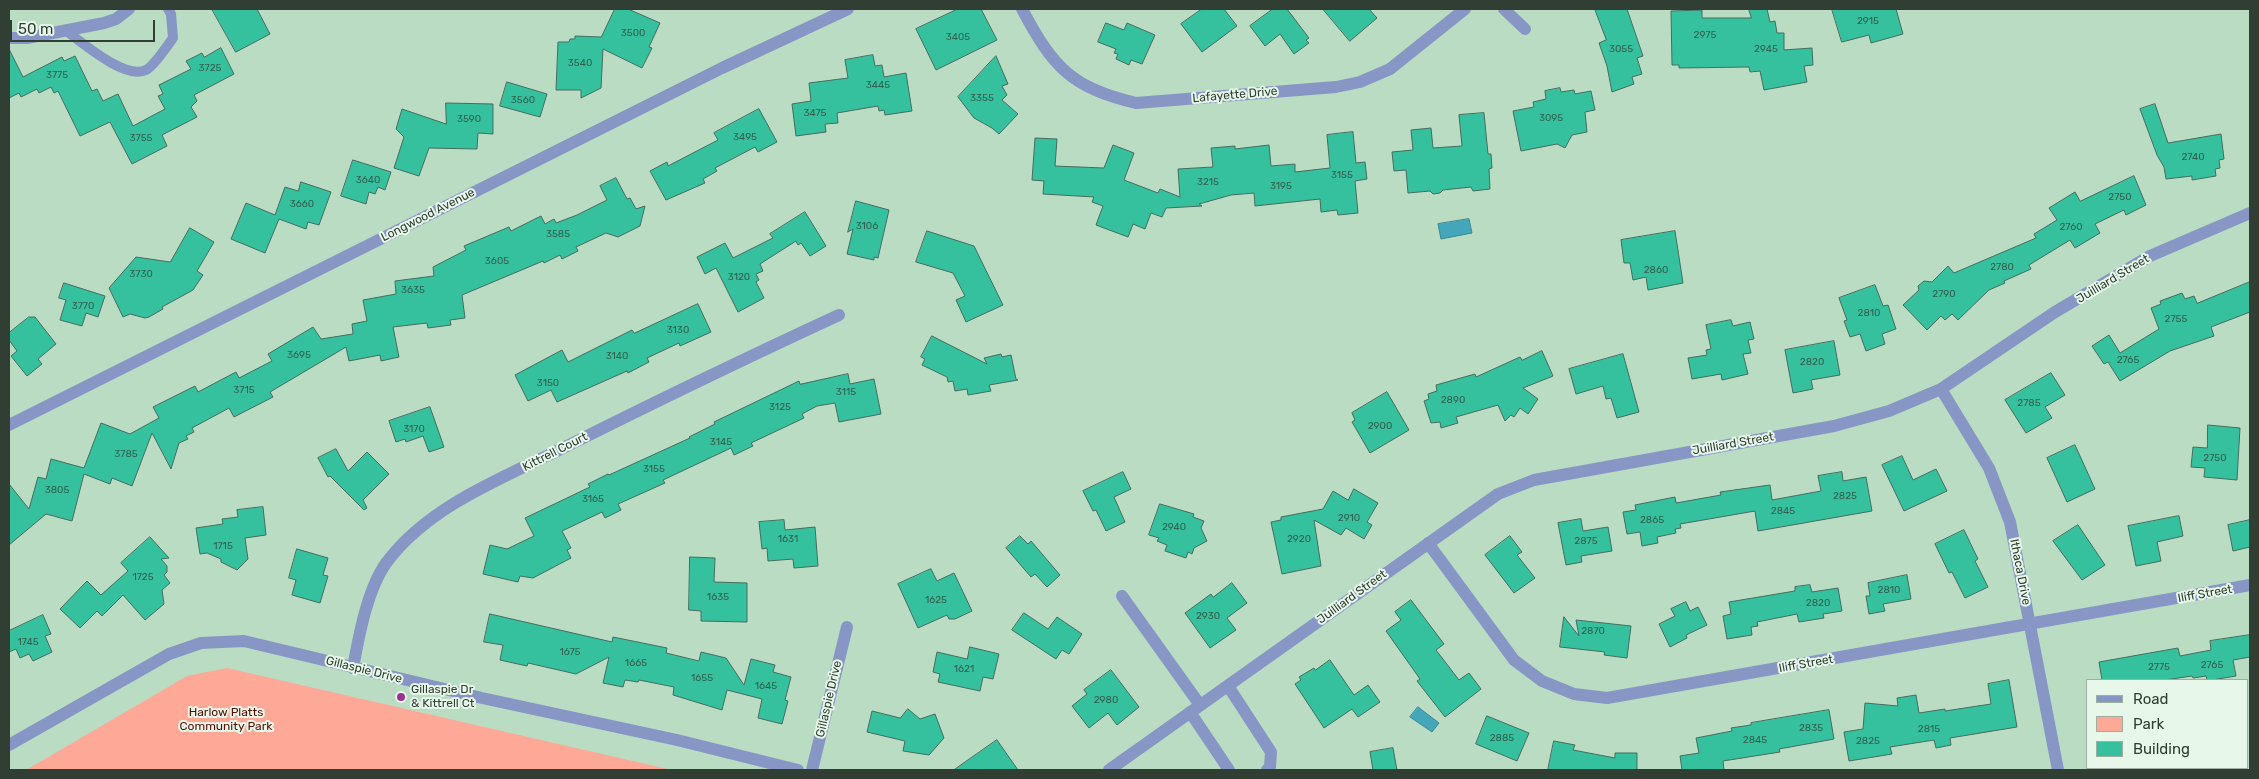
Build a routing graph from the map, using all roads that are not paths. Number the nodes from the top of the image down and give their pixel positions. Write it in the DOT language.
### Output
graph roads {
  1 [pos="129,9"];
  2 [pos="168,9"];
  3 [pos="848,9"];
  4 [pos="1022,9"];
  5 [pos="1465,9"];
  6 [pos="1504,9"];
  7 [pos="1525,29"];
  8 [pos="65,30"];
  9 [pos="9,38"];
  10 [pos="2250,213"];
  11 [pos="839,315"];
  12 [pos="1941,389"];
  13 [pos="9,424"];
  14 [pos="1428,543"];
  15 [pos="2250,585"];
  16 [pos="1122,596"];
  17 [pos="2031,625"];
  18 [pos="847,627"];
  19 [pos="353,668"];
  20 [pos="1228,686"];
  21 [pos="1195,709"];
  22 [pos="9,745"];
  23 [pos="798,770"];
  24 [pos="812,770"];
  25 [pos="1109,770"];
  26 [pos="1229,770"];
  27 [pos="1268,770"];
  28 [pos="2058,770"];
  1 -- 8 [label="street"];
  2 -- 8 [label="lane"];
  3 -- 13 [label="street, Longwood Avenue"];
  4 -- 5 [label="street, Lafayette Drive"];
  6 -- 7 [label="street"];
  8 -- 9 [label="street"];
  10 -- 12 [label="street, Juilliard Street"];
  11 -- 19 [label="street, Kittrell Court"];
  12 -- 14 [label="street, Juilliard Street"];
  12 -- 17 [label="street, Ithaca Drive"];
  14 -- 17 [label="street, Iliff Street"];
  14 -- 20 [label="street, Juilliard Street"];
  15 -- 17 [label="street, Iliff Street"];
  16 -- 21 [label="street"];
  17 -- 28 [label="street, Ithaca Drive"];
  18 -- 24 [label="street, Gillaspie Drive"];
  19 -- 22 [label="street, Gillaspie Drive"];
  19 -- 23 [label="street, Gillaspie Drive"];
  20 -- 21 [label="street, Juilliard Street"];
  20 -- 27 [label="street"];
  21 -- 25 [label="street, Juilliard Street"];
  21 -- 26 [label="street"];
}
